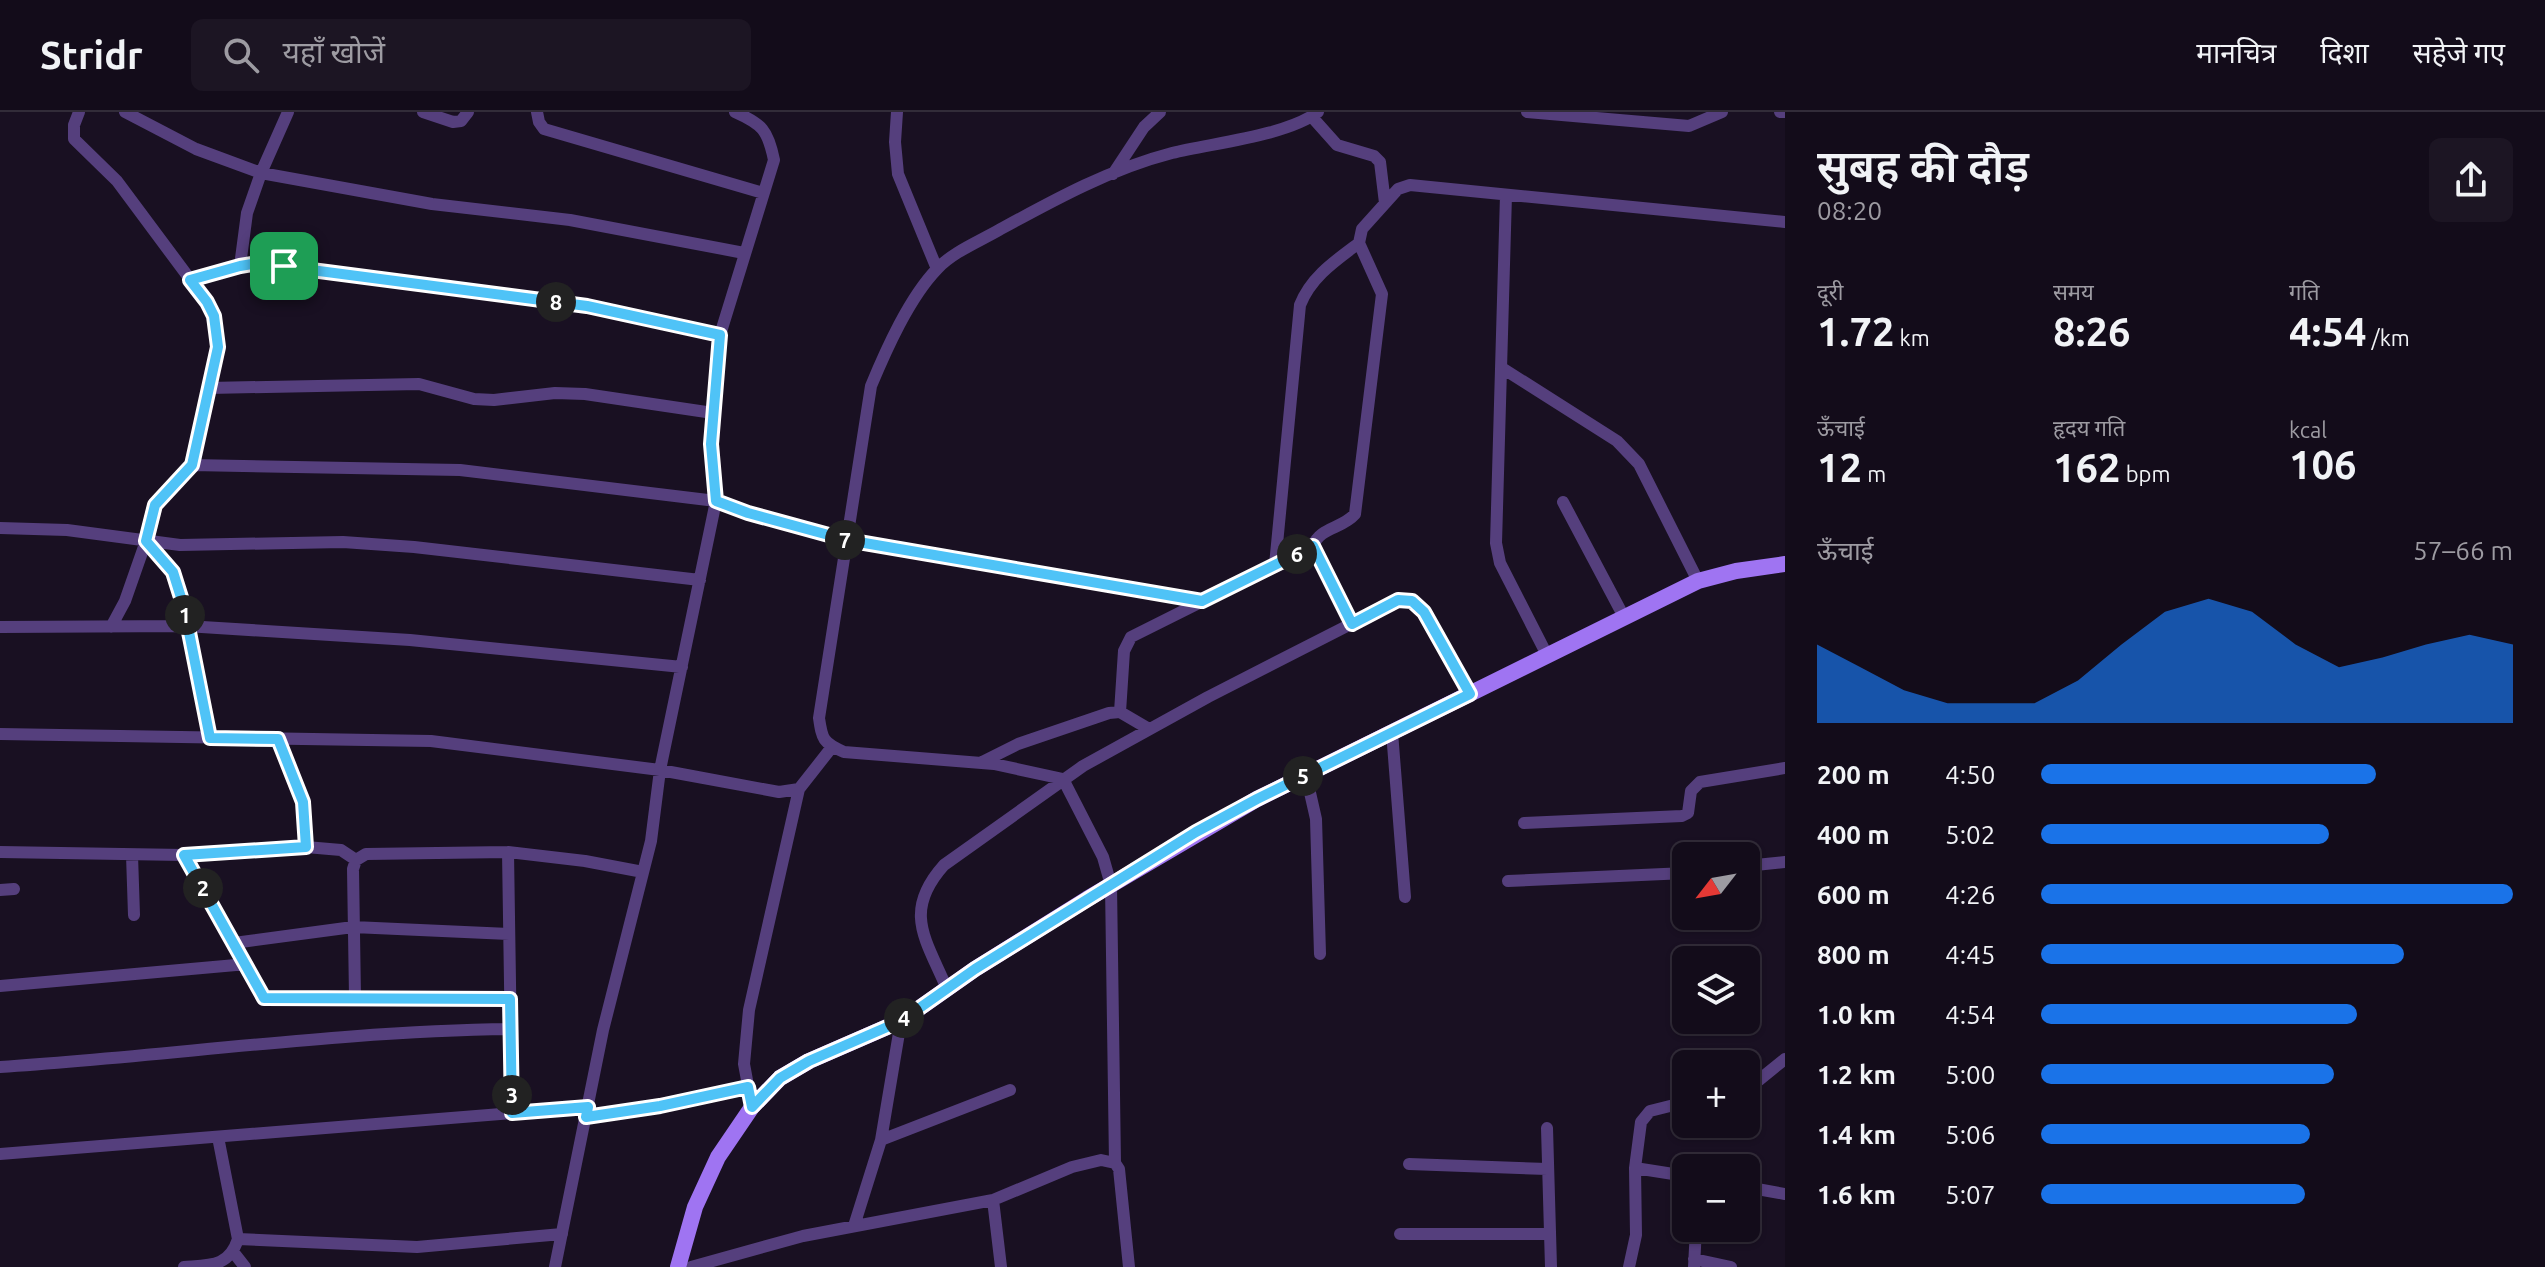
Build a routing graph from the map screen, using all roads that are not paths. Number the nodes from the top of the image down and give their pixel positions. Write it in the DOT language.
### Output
graph roads {
  1 [pos="79,112"];
  2 [pos="125,112"];
  3 [pos="288,112"];
  4 [pos="423,112"];
  5 [pos="468,112"];
  6 [pos="537,112"];
  7 [pos="735,112"];
  8 [pos="897,112"];
  9 [pos="1160,112"];
  10 [pos="1527,112"];
  11 [pos="1722,112"];
  12 [pos="1315,114"];
  13 [pos="261,173"];
  14 [pos="1113,174"];
  15 [pos="763,193"];
  16 [pos="1506,195"];
  17 [pos="1385,203"];
  18 [pos="1785,222"];
  19 [pos="1359,243"];
  20 [pos="744,253"];
  21 [pos="240,266"];
  22 [pos="937,269"];
  23 [pos="190,280"];
  24 [pos="720,335"];
  25 [pos="1502,368"];
  26 [pos="209,388"];
  27 [pos="713,413"];
  28 [pos="192,465"];
  29 [pos="716,501"];
  30 [pos="1563,502"];
  31 [pos="0,528"];
  32 [pos="847,540"];
  33 [pos="146,541"];
  34 [pos="1313,546"];
  35 [pos="1785,564"];
  36 [pos="1275,565"];
  37 [pos="700,580"];
  38 [pos="1698,581"];
  39 [pos="1202,601"];
  40 [pos="1624,617"];
  41 [pos="1352,624"];
  42 [pos="186,626"];
  43 [pos="0,627"];
  44 [pos="111,627"];
  45 [pos="1547,655"];
  46 [pos="682,667"];
  47 [pos="1470,694"];
  48 [pos="1120,712"];
  49 [pos="1149,729"];
  50 [pos="1392,732"];
  51 [pos="0,734"];
  52 [pos="210,738"];
  53 [pos="278,739"];
  54 [pos="832,747"];
  55 [pos="979,763"];
  56 [pos="1785,768"];
  57 [pos="660,770"];
  58 [pos="1306,775"];
  59 [pos="1063,779"];
  60 [pos="799,789"];
  61 [pos="1524,823"];
  62 [pos="306,847"];
  63 [pos="0,852"];
  64 [pos="508,852"];
  65 [pos="132,855"];
  66 [pos="184,855"];
  67 [pos="356,860"];
  68 [pos="1785,862"];
  69 [pos="1760,865"];
  70 [pos="643,872"];
  71 [pos="1672,874"];
  72 [pos="1508,881"];
  73 [pos="1111,885"];
  74 [pos="14,889"];
  75 [pos="0,890"];
  76 [pos="1405,897"];
  77 [pos="134,915"];
  78 [pos="353,927"];
  79 [pos="509,934"];
  80 [pos="234,943"];
  81 [pos="1320,954"];
  82 [pos="247,964"];
  83 [pos="0,986"];
  84 [pos="947,989"];
  85 [pos="355,997"];
  86 [pos="510,999"];
  87 [pos="901,1021"];
  88 [pos="510,1029"];
  89 [pos="1785,1059"];
  90 [pos="0,1067"];
  91 [pos="1760,1079"];
  92 [pos="748,1087"];
  93 [pos="1010,1090"];
  94 [pos="1672,1106"];
  95 [pos="752,1107"];
  96 [pos="587,1112"];
  97 [pos="512,1113"];
  98 [pos="1547,1128"];
  99 [pos="218,1137"];
  100 [pos="881,1140"];
  101 [pos="0,1154"];
  102 [pos="1115,1163"];
  103 [pos="1409,1164"];
  104 [pos="1635,1168"];
  105 [pos="1547,1169"];
  106 [pos="1672,1174"];
  107 [pos="1760,1190"];
  108 [pos="1785,1194"];
  109 [pos="993,1200"];
  110 [pos="854,1226"];
  111 [pos="562,1234"];
  112 [pos="1400,1234"];
  113 [pos="1549,1234"];
  114 [pos="238,1239"];
  115 [pos="1695,1242"];
  116 [pos="234,1253"];
  117 [pos="1694,1263"];
  118 [pos="184,1267"];
  119 [pos="245,1267"];
  120 [pos="555,1267"];
  121 [pos="678,1267"];
  122 [pos="691,1267"];
  123 [pos="1001,1267"];
  124 [pos="1129,1267"];
  125 [pos="1551,1267"];
  126 [pos="1629,1267"];
  127 [pos="1731,1267"];
  1 -- 23 [label="street"];
  2 -- 13 [label="street"];
  3 -- 13 [label="street"];
  4 -- 5 [label="street"];
  6 -- 15 [label="street"];
  7 -- 15 [label="street"];
  8 -- 22 [label="street"];
  9 -- 14 [label="street"];
  10 -- 11 [label="street"];
  12 -- 14 [label="street"];
  12 -- 17 [label="street"];
  13 -- 20 [label="street"];
  13 -- 21 [label="street"];
  14 -- 22 [label="street"];
  15 -- 20 [label="street"];
  16 -- 17 [label="street"];
  16 -- 18 [label="street"];
  16 -- 25 [label="street"];
  17 -- 19 [label="street"];
  19 -- 34 [label="street"];
  19 -- 36 [label="street"];
  20 -- 24 [label="street"];
  21 -- 23 [label="street"];
  21 -- 24 [label="street"];
  22 -- 32 [label="street"];
  23 -- 26 [label="street"];
  24 -- 27 [label="street"];
  25 -- 38 [label="street"];
  25 -- 45 [label="street"];
  26 -- 27 [label="street"];
  26 -- 28 [label="street"];
  27 -- 29 [label="street"];
  28 -- 29 [label="street"];
  28 -- 33 [label="street"];
  29 -- 32 [label="street"];
  29 -- 37 [label="street"];
  30 -- 40 [label="street"];
  31 -- 33 [label="street"];
  32 -- 39 [label="street"];
  32 -- 54 [label="street"];
  33 -- 37 [label="street"];
  33 -- 42 [label="street"];
  33 -- 44 [label="street"];
  34 -- 36 [label="street"];
  34 -- 41 [label="street"];
  35 -- 38 [label="street"];
  36 -- 39 [label="street"];
  37 -- 46 [label="street"];
  38 -- 40 [label="street"];
  39 -- 48 [label="street"];
  40 -- 45 [label="street"];
  41 -- 47 [label="street"];
  41 -- 49 [label="street"];
  42 -- 44 [label="street"];
  42 -- 46 [label="street"];
  42 -- 52 [label="street"];
  43 -- 44 [label="street"];
  45 -- 47 [label="street"];
  46 -- 57 [label="street"];
  47 -- 50 [label="street"];
  48 -- 49 [label="street"];
  48 -- 55 [label="street"];
  49 -- 59 [label="street"];
  50 -- 58 [label="street"];
  50 -- 76 [label="street"];
  51 -- 52 [label="street"];
  52 -- 53 [label="street"];
  53 -- 57 [label="street"];
  53 -- 62 [label="street"];
  54 -- 55 [label="street"];
  54 -- 60 [label="street"];
  55 -- 59 [label="street"];
  56 -- 61 [label="street"];
  57 -- 60 [label="street"];
  57 -- 70 [label="street"];
  58 -- 73 [label="street"];
  58 -- 81 [label="street"];
  59 -- 73 [label="street"];
  59 -- 84 [label="street"];
  60 -- 92 [label="street"];
  62 -- 66 [label="street"];
  62 -- 67 [label="street"];
  63 -- 65 [label="street"];
  64 -- 67 [label="street"];
  64 -- 70 [label="street"];
  64 -- 79 [label="street"];
  65 -- 66 [label="street"];
  65 -- 77 [label="street"];
  66 -- 80 [label="street"];
  67 -- 78 [label="street"];
  68 -- 69 [label="street"];
  70 -- 96 [label="street"];
  71 -- 72 [label="street"];
  73 -- 84 [label="street"];
  73 -- 102 [label="street"];
  74 -- 75 [label="street"];
  78 -- 79 [label="street"];
  78 -- 80 [label="street"];
  78 -- 85 [label="street"];
  79 -- 86 [label="street"];
  80 -- 82 [label="street"];
  82 -- 83 [label="street"];
  82 -- 85 [label="street"];
  84 -- 87 [label="street"];
  85 -- 86 [label="street"];
  86 -- 88 [label="street"];
  87 -- 95 [label="street"];
  87 -- 100 [label="street"];
  88 -- 90 [label="street"];
  88 -- 97 [label="street"];
  89 -- 91 [label="street"];
  92 -- 95 [label="street"];
  92 -- 96 [label="street"];
  93 -- 100 [label="street"];
  94 -- 104 [label="street"];
  95 -- 121 [label="street"];
  96 -- 97 [label="street"];
  96 -- 111 [label="street"];
  97 -- 99 [label="street"];
  98 -- 105 [label="street"];
  99 -- 101 [label="street"];
  99 -- 114 [label="street"];
  100 -- 110 [label="street"];
  102 -- 109 [label="street"];
  102 -- 124 [label="street"];
  103 -- 105 [label="street"];
  104 -- 106 [label="street"];
  104 -- 126 [label="street"];
  105 -- 113 [label="street"];
  107 -- 108 [label="street"];
  109 -- 110 [label="street"];
  109 -- 123 [label="street"];
  110 -- 122 [label="street"];
  111 -- 114 [label="street"];
  111 -- 120 [label="street"];
  112 -- 113 [label="street"];
  113 -- 125 [label="street"];
  114 -- 116 [label="street"];
  115 -- 117 [label="street"];
  116 -- 118 [label="street"];
  116 -- 119 [label="street"];
  117 -- 127 [label="street"];
}
